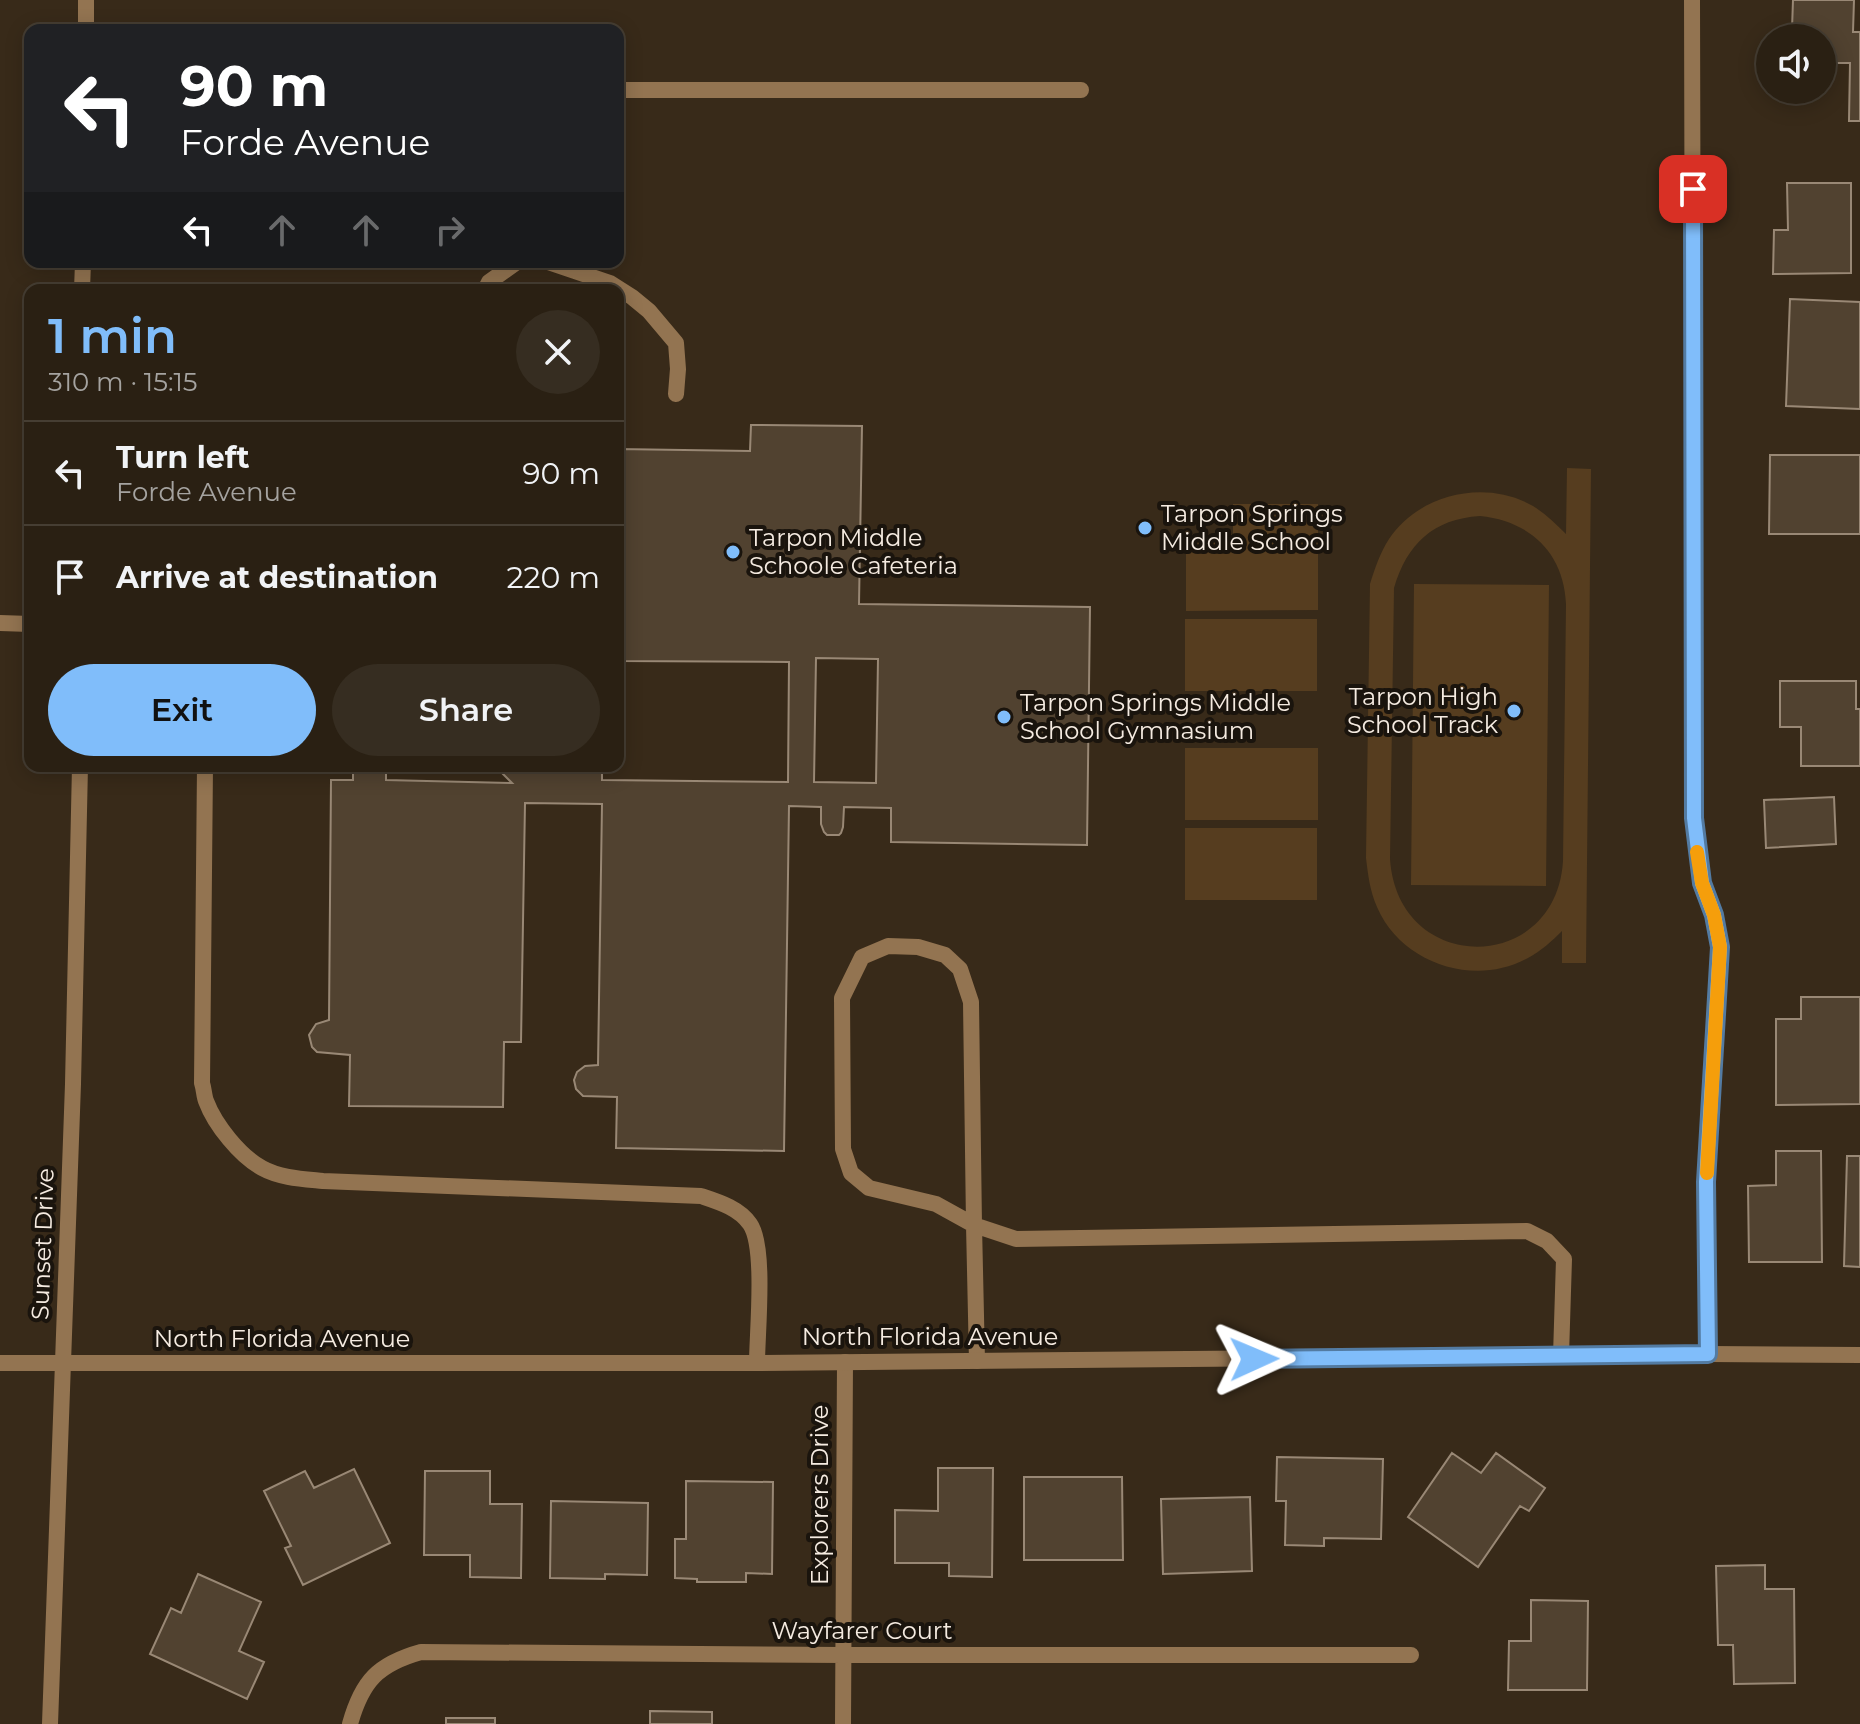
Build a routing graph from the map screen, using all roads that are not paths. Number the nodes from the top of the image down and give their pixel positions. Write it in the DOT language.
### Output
graph roads {
  1 [pos="86,0"];
  2 [pos="1692,0"];
  3 [pos="86,24"];
  4 [pos="624,90"];
  5 [pos="1081,90"];
  6 [pos="509,268"];
  7 [pos="566,268"];
  8 [pos="488,284"];
  9 [pos="612,284"];
  10 [pos="624,292"];
  11 [pos="676,394"];
  12 [pos="0,623"];
  13 [pos="24,624"];
  14 [pos="80,772"];
  15 [pos="205,772"];
  16 [pos="974,1225"];
  17 [pos="1708,1354"];
  18 [pos="1860,1355"];
  19 [pos="1561,1356"];
  20 [pos="977,1361"];
  21 [pos="845,1362"];
  22 [pos="0,1363"];
  23 [pos="757,1363"];
  24 [pos="64,1364"];
  25 [pos="844,1655"];
  26 [pos="1411,1655"];
  27 [pos="350,1723"];
  28 [pos="50,1724"];
  29 [pos="843,1724"];
  1 -- 3 [label="street"];
  2 -- 17 [label="street"];
  4 -- 5 [label="street"];
  6 -- 8 [label="street"];
  7 -- 9 [label="street"];
  10 -- 11 [label="street"];
  12 -- 13 [label="street"];
  14 -- 24 [label="street, Sunset Drive"];
  15 -- 23 [label="street"];
  16 -- 16 [label="street"];
  16 -- 19 [label="street"];
  16 -- 20 [label="street"];
  17 -- 18 [label="street, North Florida Avenue"];
  17 -- 19 [label="street, North Florida Avenue"];
  19 -- 20 [label="street, North Florida Avenue"];
  20 -- 21 [label="street, North Florida Avenue"];
  21 -- 23 [label="street, North Florida Avenue"];
  21 -- 25 [label="street, Explorers Drive"];
  22 -- 24 [label="street, North Florida Avenue"];
  23 -- 24 [label="street, North Florida Avenue"];
  24 -- 28 [label="street, Sunset Drive"];
  25 -- 26 [label="street, Wayfarer Court"];
  25 -- 27 [label="street, Wayfarer Court"];
  25 -- 29 [label="street, Explorers Drive"];
}
